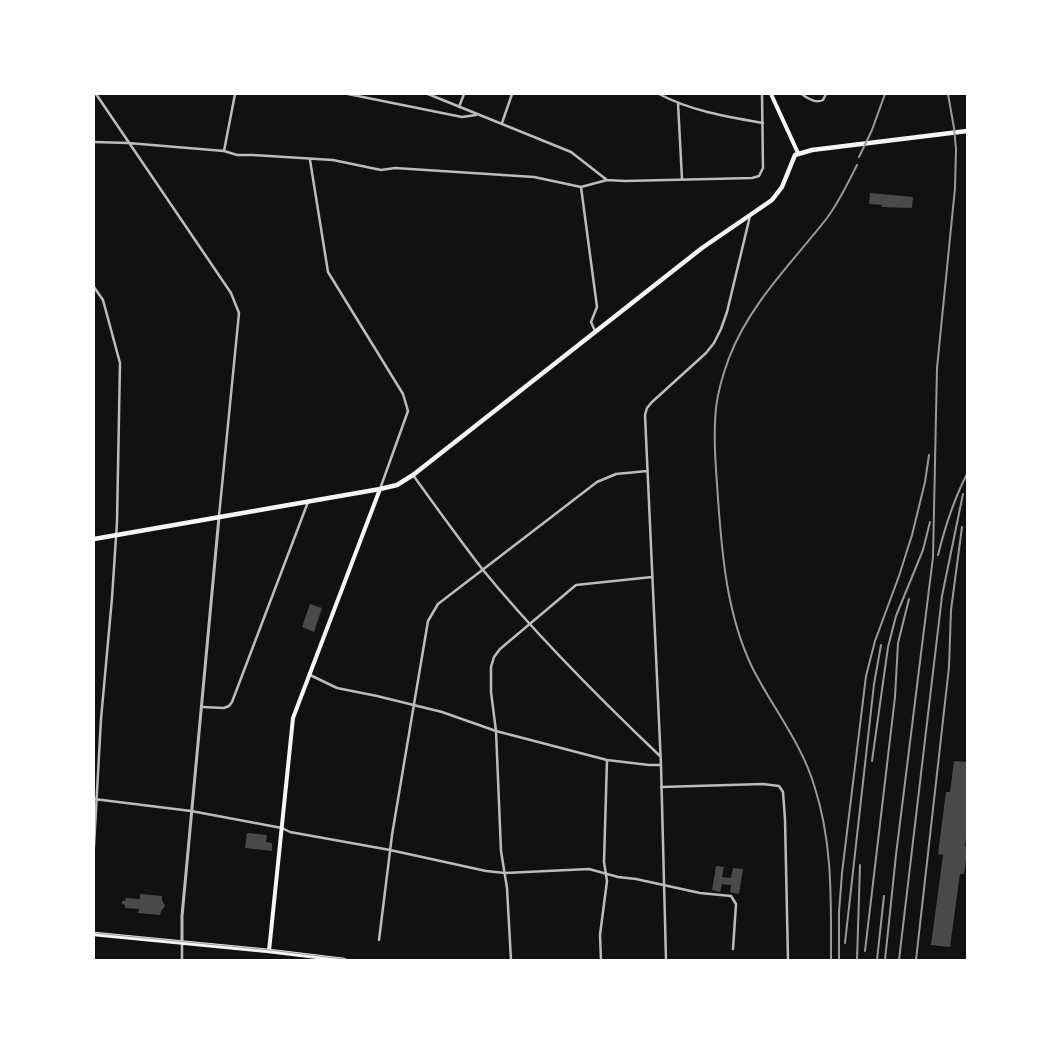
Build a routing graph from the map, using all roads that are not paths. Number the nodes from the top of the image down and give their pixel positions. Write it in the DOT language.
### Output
graph roads {
  1 [pos="96,94"];
  2 [pos="235,94"];
  3 [pos="348,94"];
  4 [pos="428,94"];
  5 [pos="464,94"];
  6 [pos="512,94"];
  7 [pos="659,94"];
  8 [pos="762,94"];
  9 [pos="771,94"];
  10 [pos="801,94"];
  11 [pos="826,94"];
  12 [pos="678,103"];
  13 [pos="459,107"];
  14 [pos="478,115"];
  15 [pos="763,123"];
  16 [pos="502,124"];
  17 [pos="967,131"];
  18 [pos="94,142"];
  19 [pos="128,143"];
  20 [pos="224,150"];
  21 [pos="798,153"];
  22 [pos="310,160"];
  23 [pos="682,179"];
  24 [pos="607,180"];
  25 [pos="581,187"];
  26 [pos="751,215"];
  27 [pos="94,287"];
  28 [pos="595,331"];
  29 [pos="647,471"];
  30 [pos="413,475"];
  31 [pos="380,489"];
  32 [pos="308,502"];
  33 [pos="219,517"];
  34 [pos="116,535"];
  35 [pos="94,539"];
  36 [pos="482,569"];
  37 [pos="652,577"];
  38 [pos="530,624"];
  39 [pos="308,674"];
  40 [pos="415,706"];
  41 [pos="202,707"];
  42 [pos="496,731"];
  43 [pos="660,756"];
  44 [pos="608,760"];
  45 [pos="661,765"];
  46 [pos="661,787"];
  47 [pos="95,799"];
  48 [pos="192,811"];
  49 [pos="282,828"];
  50 [pos="94,846"];
  51 [pos="390,850"];
  52 [pos="505,873"];
  53 [pos="606,875"];
  54 [pos="664,886"];
  55 [pos="94,934"];
  56 [pos="379,940"];
  57 [pos="182,943"];
  58 [pos="733,949"];
  59 [pos="269,951"];
  60 [pos="182,960"];
  61 [pos="344,960"];
  62 [pos="511,960"];
  63 [pos="601,960"];
  64 [pos="666,960"];
  65 [pos="788,960"];
  1 -- 19 [label="street"];
  2 -- 20 [label="street"];
  3 -- 14 [label="street"];
  4 -- 13 [label="street"];
  5 -- 13 [label="street"];
  6 -- 16 [label="street"];
  7 -- 12 [label="street"];
  8 -- 15 [label="street"];
  9 -- 21 [label="main road"];
  10 -- 11 [label="street"];
  12 -- 15 [label="street"];
  12 -- 23 [label="street"];
  13 -- 14 [label="street"];
  14 -- 16 [label="street"];
  15 -- 23 [label="street"];
  16 -- 24 [label="street"];
  17 -- 21 [label="main road"];
  18 -- 19 [label="street"];
  19 -- 20 [label="street"];
  19 -- 33 [label="street"];
  20 -- 22 [label="street"];
  21 -- 26 [label="main road"];
  22 -- 25 [label="street"];
  22 -- 31 [label="street"];
  23 -- 24 [label="street"];
  24 -- 25 [label="street"];
  25 -- 28 [label="street"];
  26 -- 28 [label="main road"];
  26 -- 29 [label="street"];
  27 -- 34 [label="street"];
  28 -- 30 [label="main road"];
  29 -- 36 [label="street"];
  29 -- 37 [label="street"];
  30 -- 31 [label="main road"];
  30 -- 36 [label="street"];
  31 -- 32 [label="main road"];
  31 -- 39 [label="main road"];
  32 -- 33 [label="main road"];
  32 -- 41 [label="street"];
  33 -- 34 [label="main road"];
  33 -- 41 [label="street"];
  34 -- 35 [label="main road"];
  34 -- 47 [label="street"];
  36 -- 38 [label="street"];
  36 -- 40 [label="street"];
  37 -- 38 [label="street"];
  37 -- 43 [label="street"];
  38 -- 42 [label="street"];
  38 -- 43 [label="street"];
  39 -- 40 [label="street"];
  39 -- 49 [label="main road"];
  40 -- 42 [label="street"];
  40 -- 51 [label="street"];
  41 -- 48 [label="street"];
  42 -- 44 [label="street"];
  42 -- 52 [label="street"];
  43 -- 45 [label="street"];
  44 -- 45 [label="street"];
  44 -- 53 [label="street"];
  45 -- 46 [label="street"];
  46 -- 54 [label="street"];
  46 -- 65 [label="street"];
  47 -- 48 [label="street"];
  47 -- 50 [label="street"];
  48 -- 49 [label="street"];
  48 -- 57 [label="street"];
  49 -- 51 [label="street"];
  49 -- 59 [label="main road"];
  51 -- 52 [label="street"];
  51 -- 56 [label="street"];
  52 -- 53 [label="street"];
  52 -- 62 [label="street"];
  53 -- 54 [label="street"];
  53 -- 63 [label="street"];
  54 -- 58 [label="street"];
  54 -- 64 [label="street"];
  55 -- 57 [label="main road"];
  57 -- 59 [label="main road"];
  57 -- 60 [label="street"];
  59 -- 61 [label="main road"];
}
